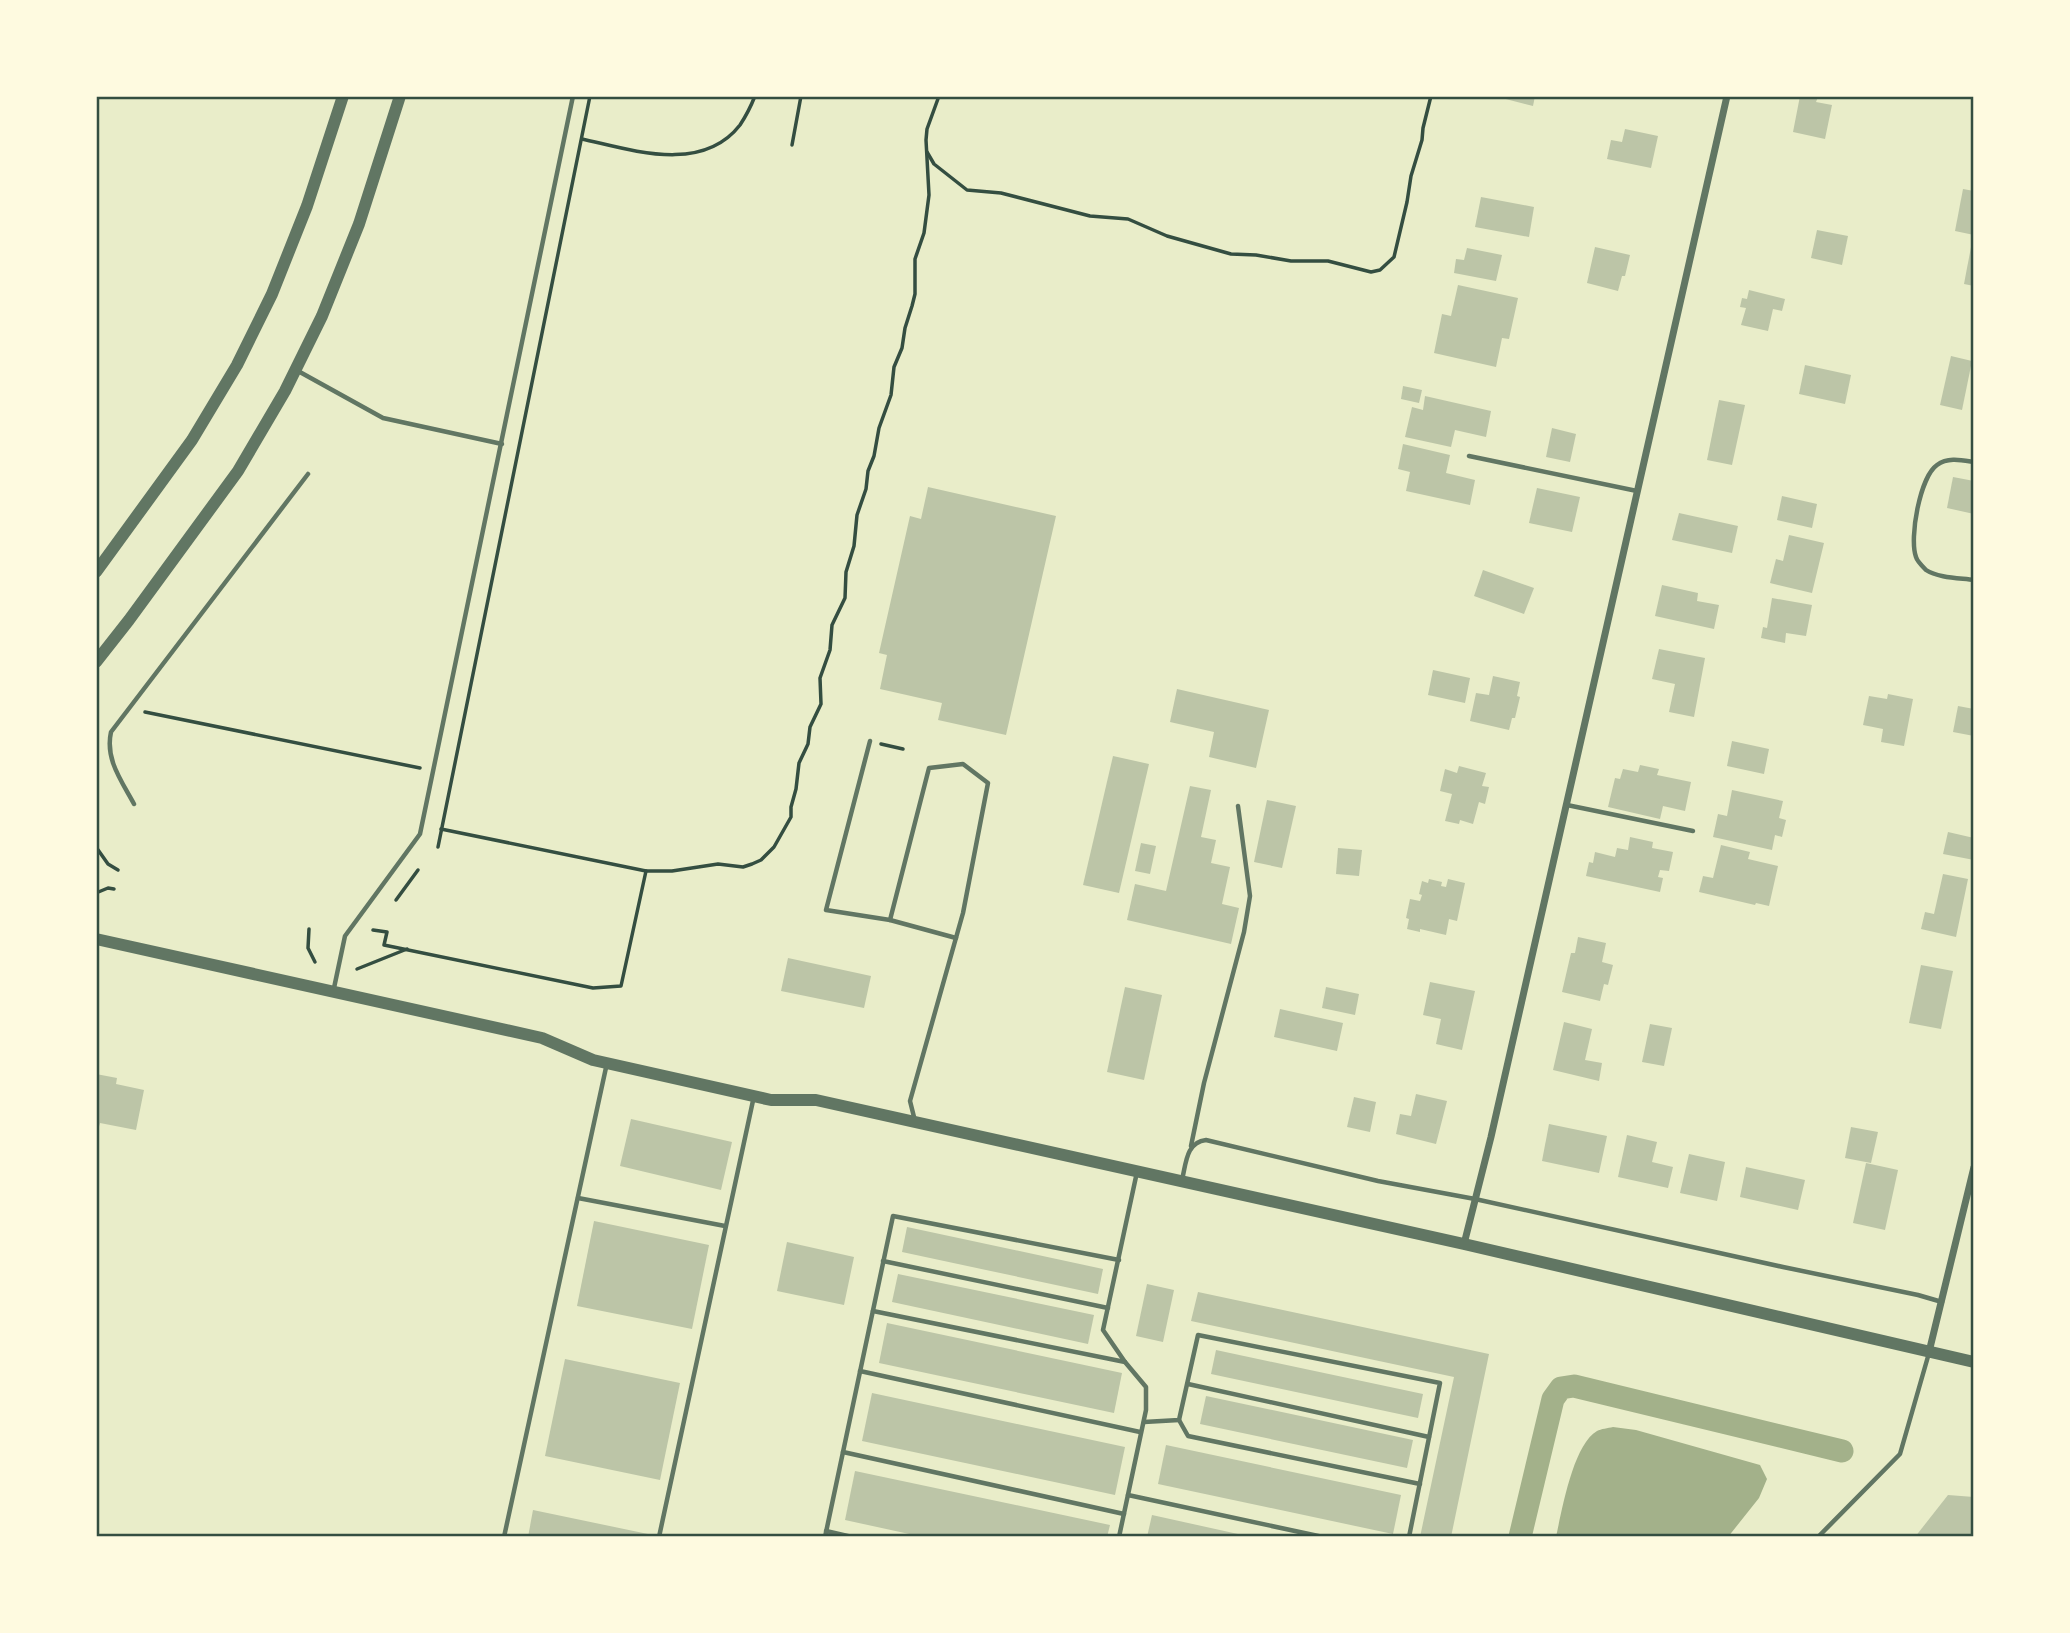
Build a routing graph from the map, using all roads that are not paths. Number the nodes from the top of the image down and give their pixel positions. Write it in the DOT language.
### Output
graph roads {
  1 [pos="343,96"];
  2 [pos="400,96"];
  3 [pos="573,96"];
  4 [pos="1727,96"];
  5 [pos="295,369"];
  6 [pos="502,444"];
  7 [pos="1469,456"];
  8 [pos="1974,462"];
  9 [pos="309,474"];
  10 [pos="1637,491"];
  11 [pos="96,572"];
  12 [pos="1974,580"];
  13 [pos="96,662"];
  14 [pos="870,741"];
  15 [pos="134,804"];
  16 [pos="1566,805"];
  17 [pos="1237,806"];
  18 [pos="1693,831"];
  19 [pos="890,920"];
  20 [pos="956,938"];
  21 [pos="96,939"];
  22 [pos="333,992"];
  23 [pos="607,1063"];
  24 [pos="754,1096"];
  25 [pos="915,1122"];
  26 [pos="1191,1147"];
  27 [pos="1974,1167"];
  28 [pos="1137,1171"];
  29 [pos="1182,1181"];
  30 [pos="578,1198"];
  31 [pos="1475,1199"];
  32 [pos="726,1226"];
  33 [pos="1464,1244"];
  34 [pos="1119,1260"];
  35 [pos="883,1261"];
  36 [pos="1942,1302"];
  37 [pos="1108,1308"];
  38 [pos="873,1311"];
  39 [pos="1929,1352"];
  40 [pos="1125,1362"];
  41 [pos="1974,1362"];
  42 [pos="860,1371"];
  43 [pos="1188,1384"];
  44 [pos="1179,1420"];
  45 [pos="1144,1422"];
  46 [pos="1140,1432"];
  47 [pos="1429,1437"];
  48 [pos="843,1452"];
  49 [pos="1420,1484"];
  50 [pos="1128,1495"];
  51 [pos="1124,1514"];
  52 [pos="826,1534"];
  53 [pos="505,1537"];
  54 [pos="659,1537"];
  55 [pos="852,1537"];
  56 [pos="1119,1537"];
  57 [pos="1323,1537"];
  58 [pos="1409,1537"];
  59 [pos="1818,1537"];
  1 -- 11 [label="street"];
  2 -- 5 [label="street"];
  3 -- 6 [label="lane"];
  4 -- 10 [label="street"];
  5 -- 6 [label="lane"];
  5 -- 13 [label="street"];
  6 -- 22 [label="lane"];
  7 -- 10 [label="lane"];
  8 -- 12 [label="lane"];
  9 -- 15 [label="lane"];
  10 -- 16 [label="street"];
  14 -- 19 [label="lane"];
  16 -- 18 [label="lane"];
  16 -- 31 [label="street"];
  17 -- 26 [label="lane"];
  19 -- 20 [label="lane"];
  19 -- 20 [label="lane"];
  20 -- 25 [label="lane"];
  21 -- 22 [label="street"];
  22 -- 23 [label="street"];
  23 -- 24 [label="street"];
  23 -- 30 [label="lane"];
  24 -- 25 [label="street"];
  24 -- 32 [label="lane"];
  25 -- 28 [label="street"];
  26 -- 29 [label="lane"];
  26 -- 31 [label="lane"];
  27 -- 36 [label="street"];
  28 -- 29 [label="street"];
  28 -- 34 [label="lane"];
  29 -- 33 [label="street"];
  30 -- 32 [label="lane"];
  30 -- 53 [label="lane"];
  31 -- 33 [label="street"];
  31 -- 36 [label="lane"];
  32 -- 54 [label="lane"];
  33 -- 39 [label="street"];
  34 -- 35 [label="lane"];
  34 -- 37 [label="lane"];
  35 -- 37 [label="lane"];
  35 -- 38 [label="lane"];
  36 -- 39 [label="street"];
  37 -- 40 [label="lane"];
  38 -- 40 [label="lane"];
  38 -- 42 [label="lane"];
  39 -- 41 [label="street"];
  39 -- 59 [label="lane"];
  40 -- 45 [label="lane"];
  42 -- 46 [label="lane"];
  42 -- 48 [label="lane"];
  43 -- 44 [label="lane"];
  43 -- 47 [label="lane"];
  43 -- 47 [label="lane"];
  44 -- 45 [label="lane"];
  44 -- 49 [label="lane"];
  45 -- 46 [label="lane"];
  46 -- 50 [label="lane"];
  47 -- 49 [label="lane"];
  48 -- 51 [label="lane"];
  48 -- 52 [label="lane"];
  49 -- 58 [label="lane"];
  50 -- 51 [label="lane"];
  50 -- 57 [label="lane"];
  51 -- 56 [label="lane"];
  52 -- 55 [label="lane"];
}
